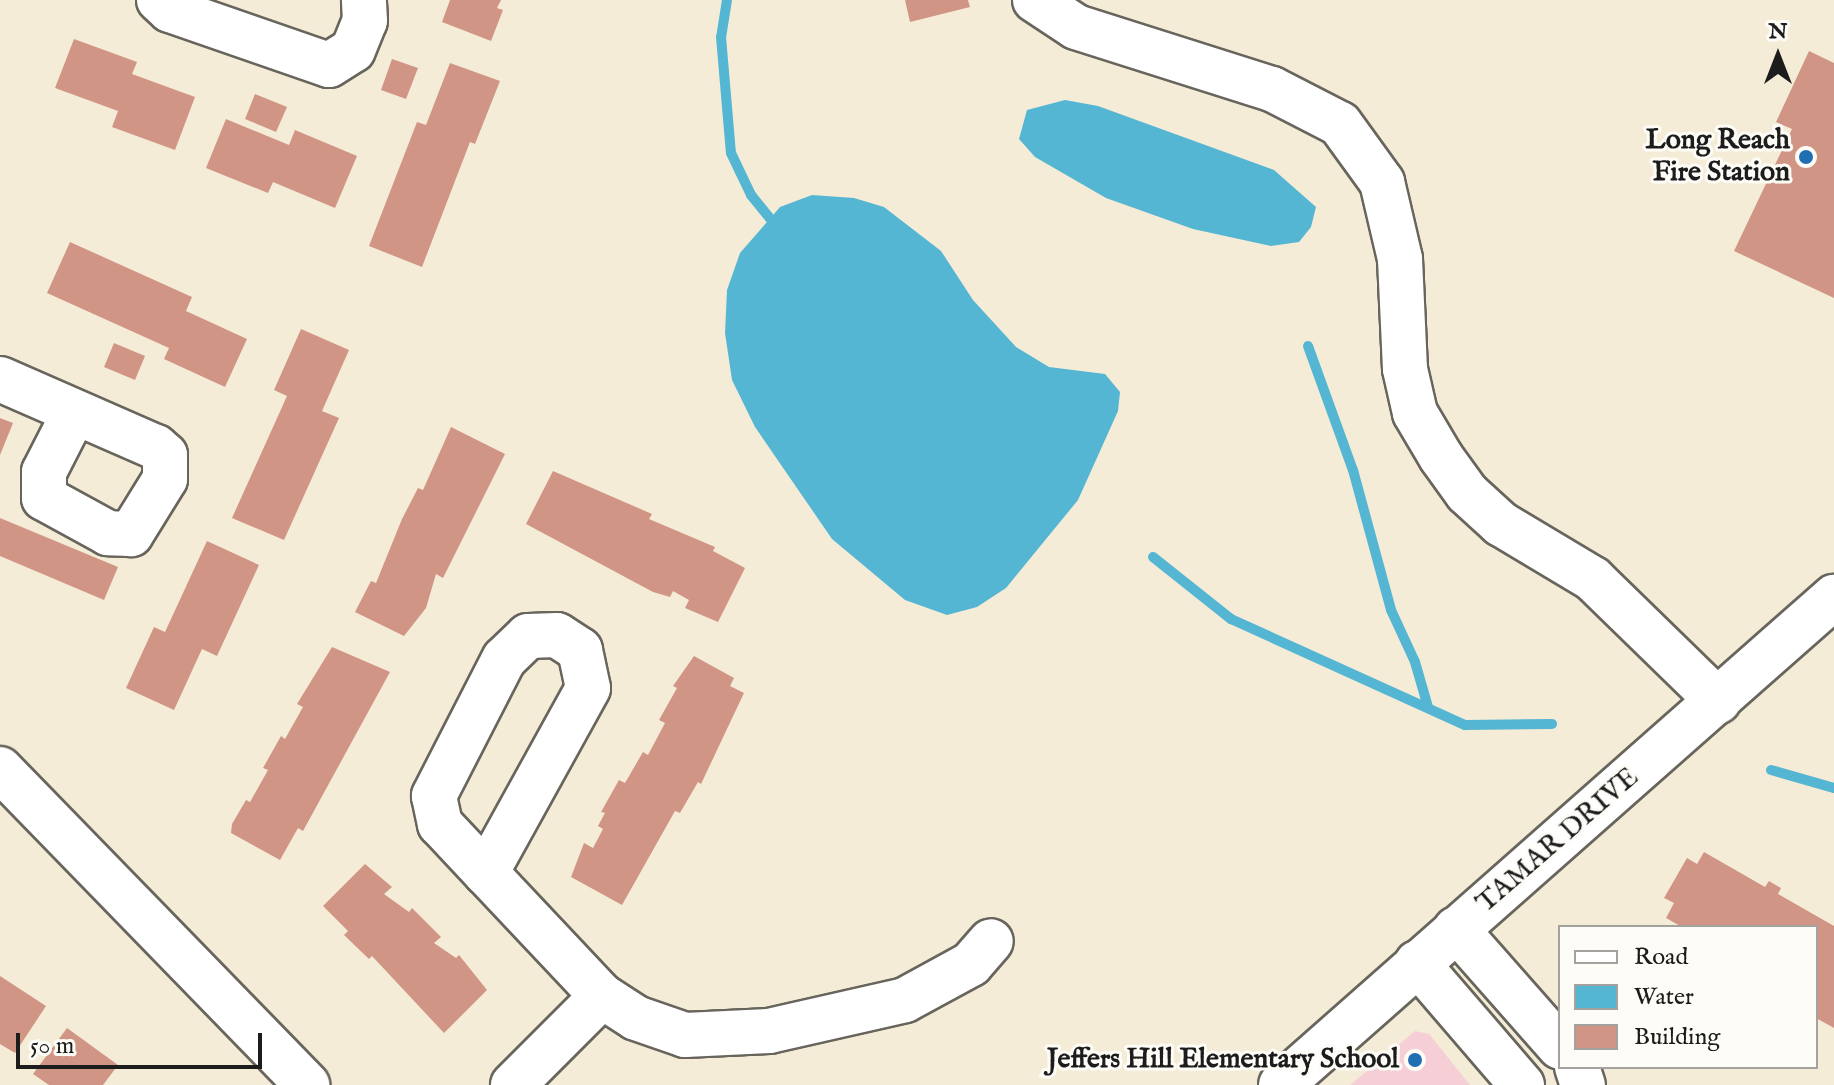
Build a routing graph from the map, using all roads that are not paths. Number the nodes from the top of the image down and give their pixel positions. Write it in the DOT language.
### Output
graph roads {
  1 [pos="159,0"];
  2 [pos="364,0"];
  3 [pos="1035,0"];
  4 [pos="0,379"];
  5 [pos="74,413"];
  6 [pos="1834,597"];
  7 [pos="1718,701"];
  8 [pos="0,769"];
  9 [pos="486,873"];
  10 [pos="1456,929"];
  11 [pos="991,941"];
  12 [pos="1417,963"];
  13 [pos="602,996"];
  14 [pos="1558,1045"];
  15 [pos="307,1085"];
  16 [pos="513,1085"];
  17 [pos="1281,1085"];
  18 [pos="1522,1085"];
  1 -- 2 [label="street"];
  3 -- 7 [label="street"];
  4 -- 5 [label="street"];
  6 -- 7 [label="street, TAMAR DRIVE"];
  7 -- 10 [label="street, TAMAR DRIVE"];
  8 -- 15 [label="street"];
  9 -- 9 [label="street"];
  9 -- 13 [label="street"];
  10 -- 12 [label="street, TAMAR DRIVE"];
  10 -- 14 [label="street"];
  11 -- 13 [label="street"];
  12 -- 17 [label="street, TAMAR DRIVE"];
  12 -- 18 [label="street"];
  13 -- 16 [label="street"];
}
